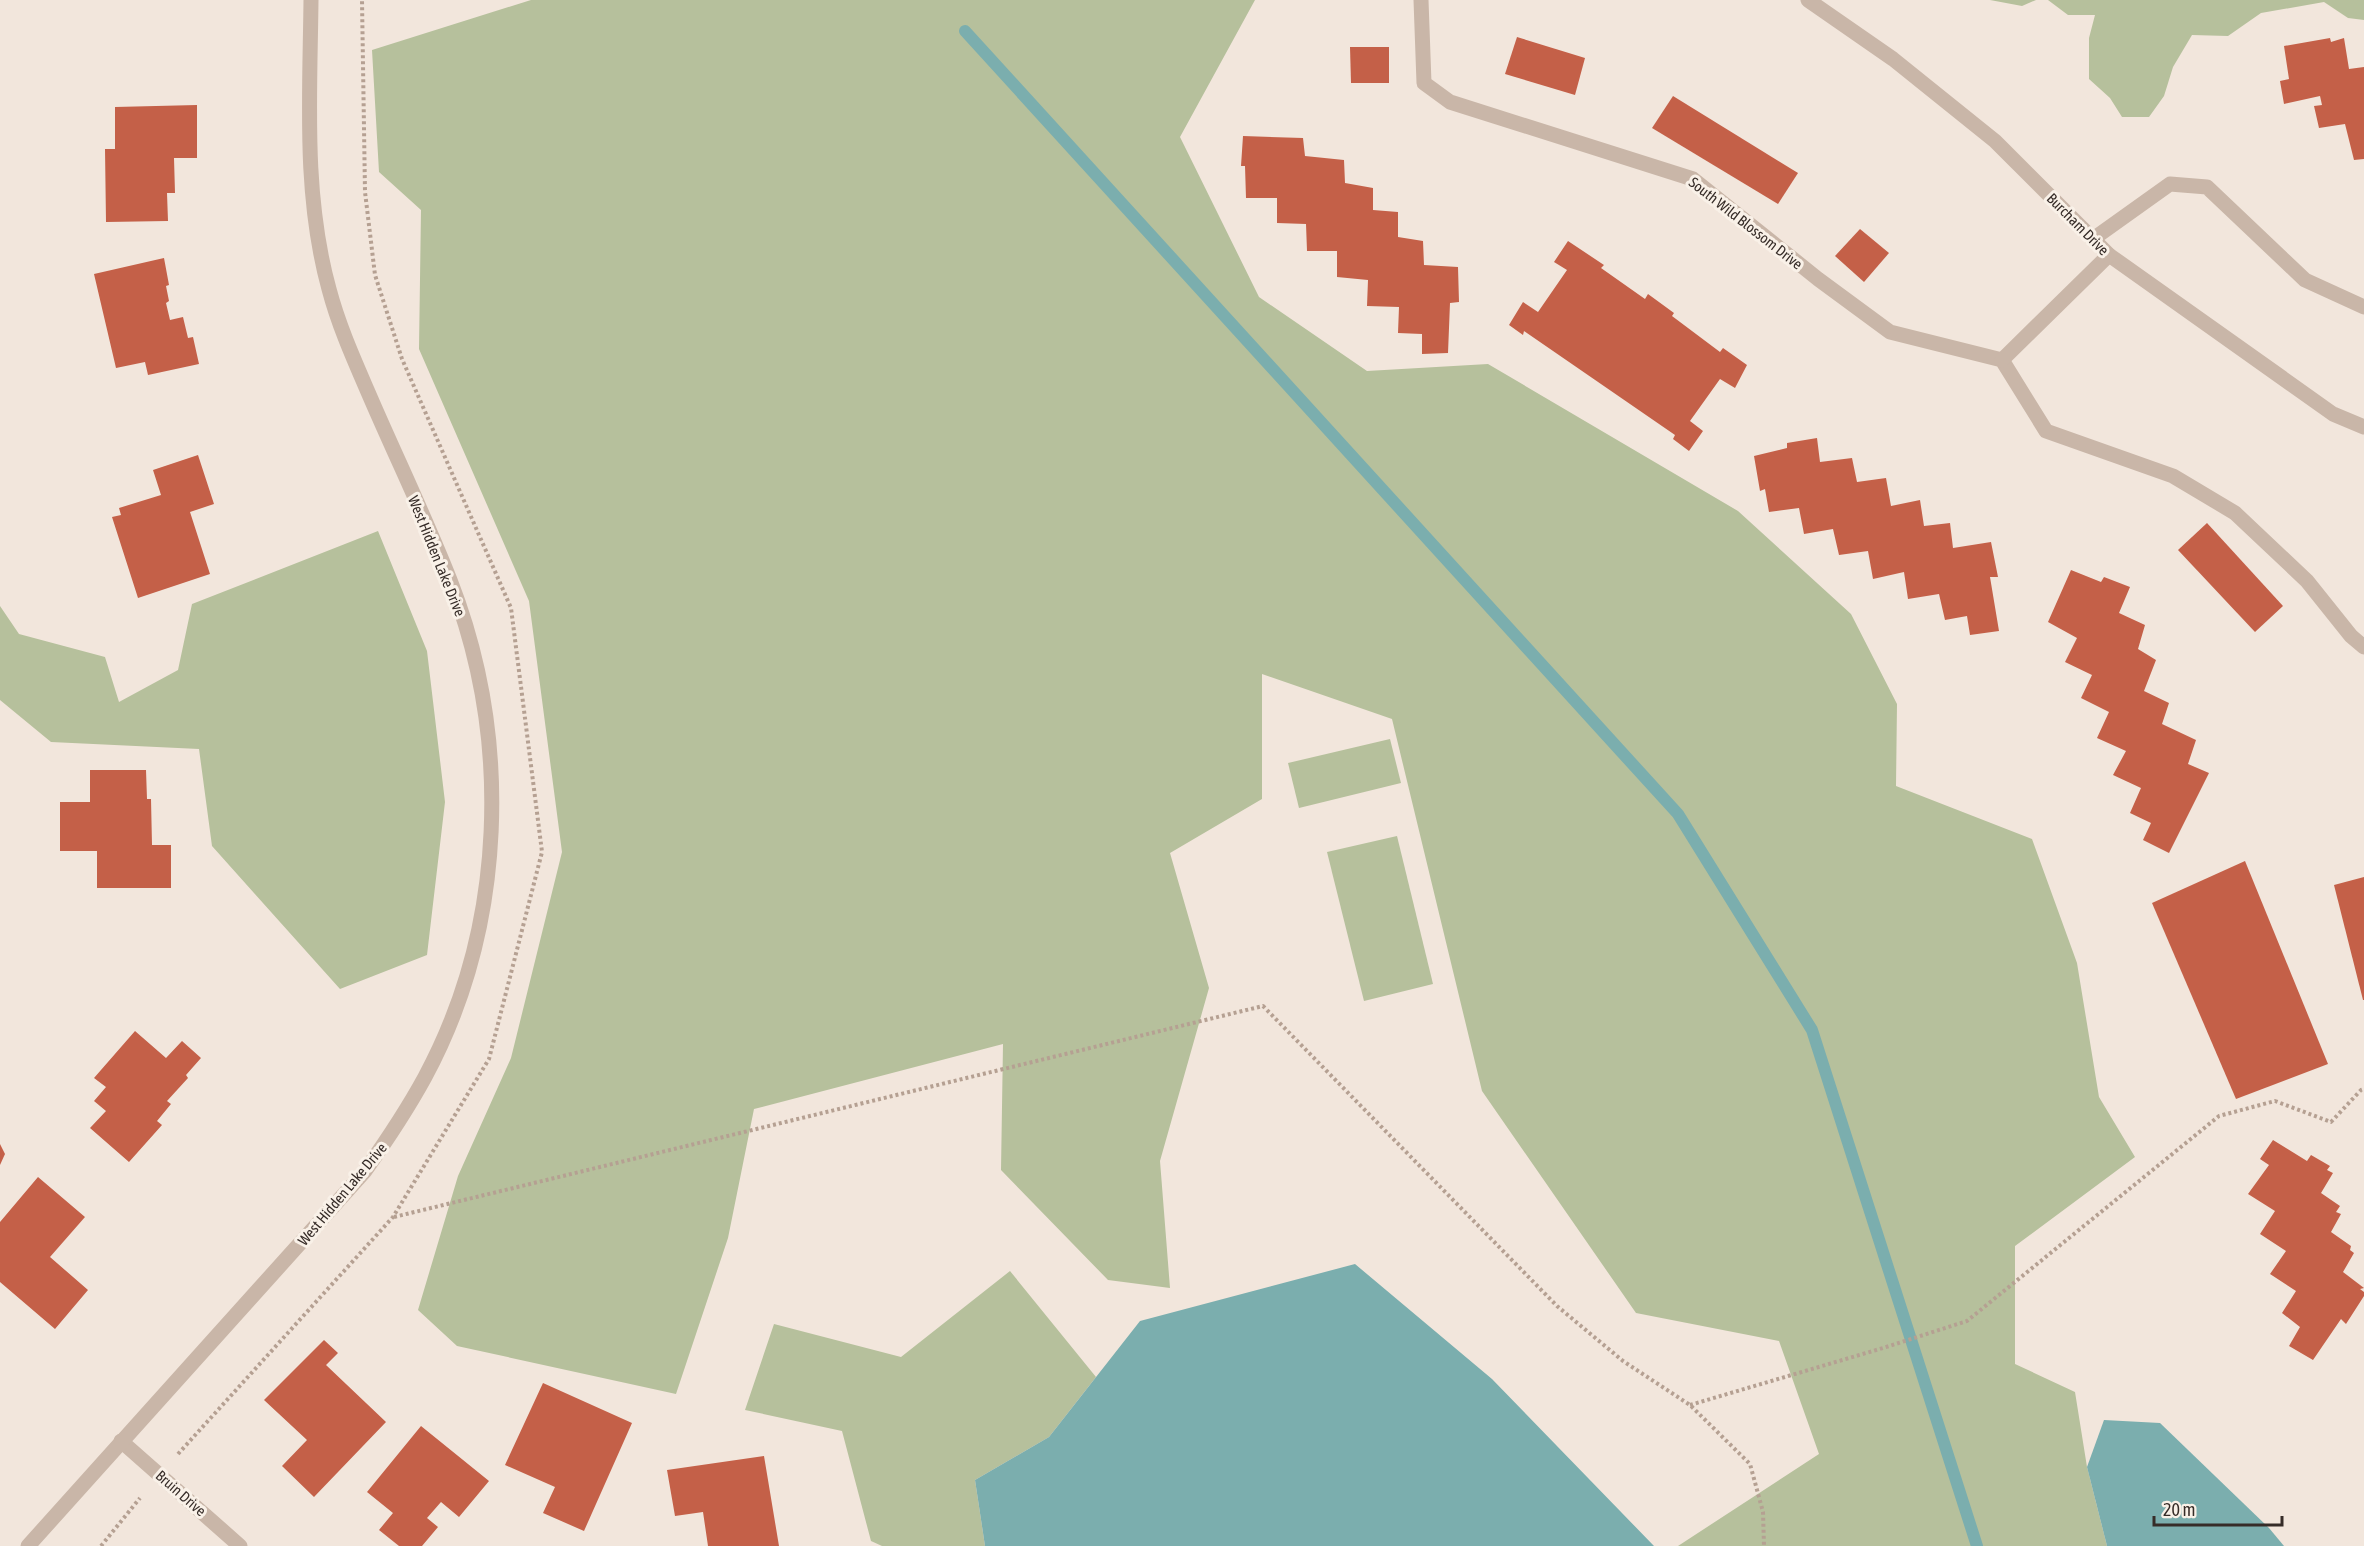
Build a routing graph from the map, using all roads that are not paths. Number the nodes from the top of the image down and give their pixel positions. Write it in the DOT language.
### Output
graph roads {
  1 [pos="311,0"];
  2 [pos="1421,0"];
  3 [pos="1808,0"];
  4 [pos="2093,239"];
  5 [pos="2109,255"];
  6 [pos="2364,307"];
  7 [pos="2002,360"];
  8 [pos="2364,427"];
  9 [pos="2364,647"];
  10 [pos="121,1441"];
  11 [pos="28,1546"];
  12 [pos="240,1546"];
  1 -- 10 [label="street, West Hidden Lake Drive"];
  2 -- 7 [label="street, South Wild Blossom Drive"];
  3 -- 4 [label="street, Burcham Drive"];
  4 -- 5 [label="street, Burcham Drive"];
  4 -- 6 [label="street"];
  5 -- 7 [label="street"];
  5 -- 8 [label="street, Burcham Drive"];
  7 -- 9 [label="street"];
  10 -- 11 [label="street, West Hidden Lake Drive"];
  10 -- 12 [label="street, Bruin Drive"];
}
